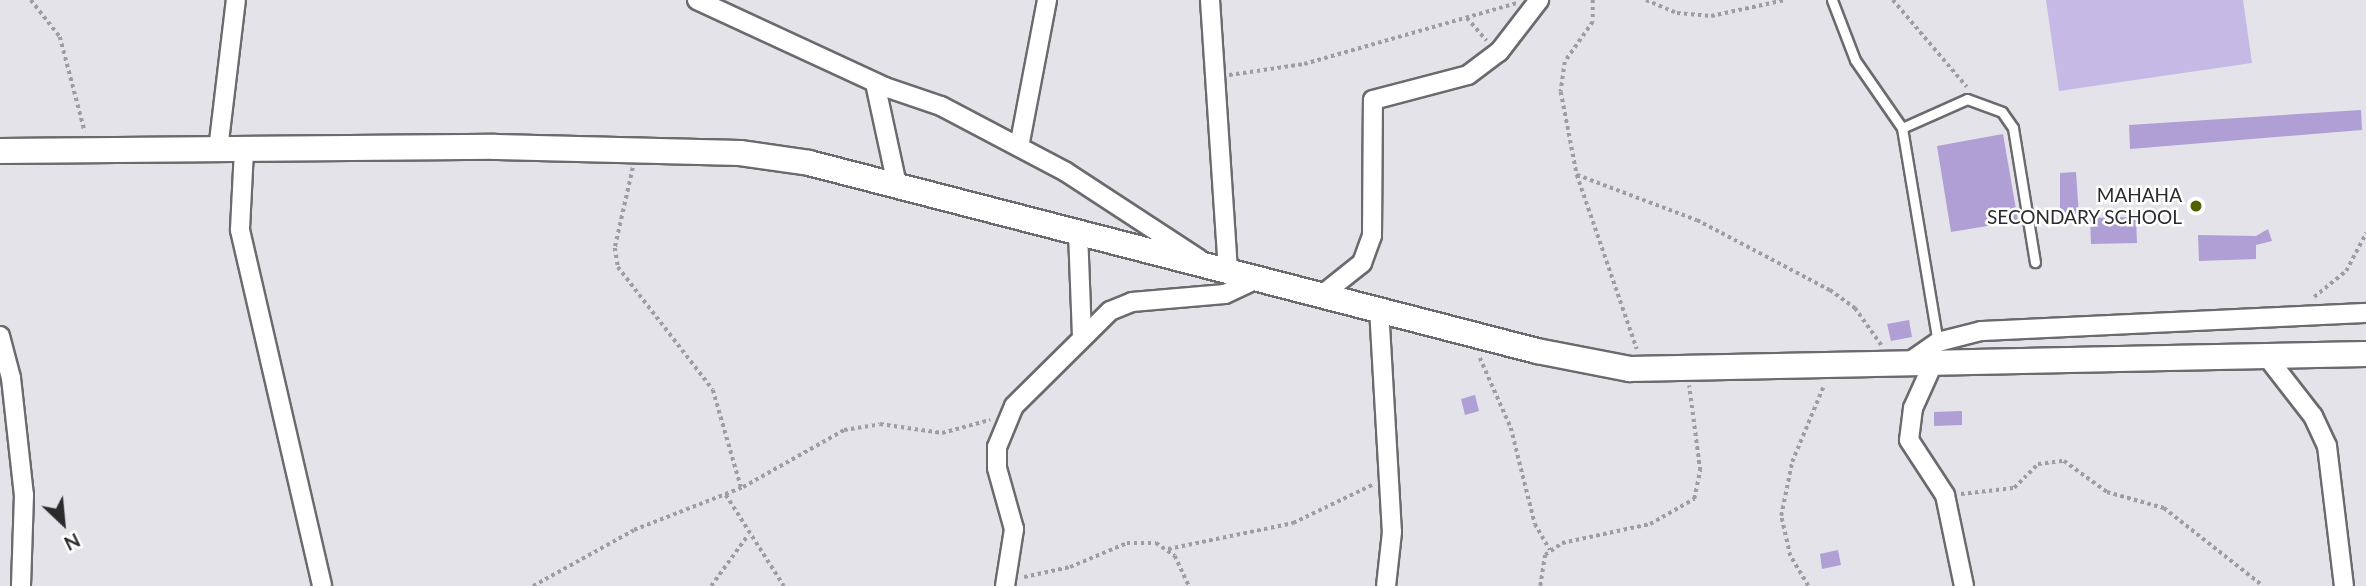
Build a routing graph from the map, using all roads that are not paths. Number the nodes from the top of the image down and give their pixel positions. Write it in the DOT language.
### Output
graph roads {
  1 [pos="236,0"];
  2 [pos="697,0"];
  3 [pos="1046,0"];
  4 [pos="1210,0"];
  5 [pos="1832,0"];
  6 [pos="1531,1"];
  7 [pos="875,83"];
  8 [pos="1902,128"];
  9 [pos="1019,147"];
  10 [pos="244,149"];
  11 [pos="218,150"];
  12 [pos="0,152"];
  13 [pos="897,185"];
  14 [pos="1078,232"];
  15 [pos="2035,261"];
  16 [pos="1221,270"];
  17 [pos="1256,279"];
  18 [pos="1323,294"];
  19 [pos="1379,308"];
  20 [pos="2366,313"];
  21 [pos="0,336"];
  22 [pos="1082,338"];
  23 [pos="1935,354"];
  24 [pos="2366,354"];
  25 [pos="2267,357"];
  26 [pos="1007,583"];
  27 [pos="21,586"];
  28 [pos="322,586"];
  29 [pos="1386,586"];
  30 [pos="1964,586"];
  31 [pos="2344,586"];
  1 -- 11 [label="street"];
  2 -- 7 [label="street"];
  3 -- 9 [label="street"];
  4 -- 16 [label="street"];
  5 -- 8 [label="lane"];
  6 -- 18 [label="street"];
  7 -- 9 [label="street"];
  7 -- 13 [label="street"];
  8 -- 15 [label="lane"];
  8 -- 23 [label="lane"];
  9 -- 16 [label="street"];
  10 -- 11 [label="main road"];
  10 -- 13 [label="main road"];
  10 -- 28 [label="street"];
  11 -- 12 [label="main road"];
  13 -- 14 [label="main road"];
  14 -- 16 [label="main road"];
  14 -- 22 [label="street"];
  16 -- 17 [label="main road"];
  17 -- 18 [label="main road"];
  17 -- 22 [label="street"];
  18 -- 19 [label="main road"];
  19 -- 23 [label="main road"];
  19 -- 29 [label="street"];
  20 -- 23 [label="street"];
  21 -- 27 [label="street"];
  22 -- 26 [label="street"];
  23 -- 25 [label="main road"];
  23 -- 30 [label="street"];
  24 -- 25 [label="main road"];
  25 -- 31 [label="street"];
}
